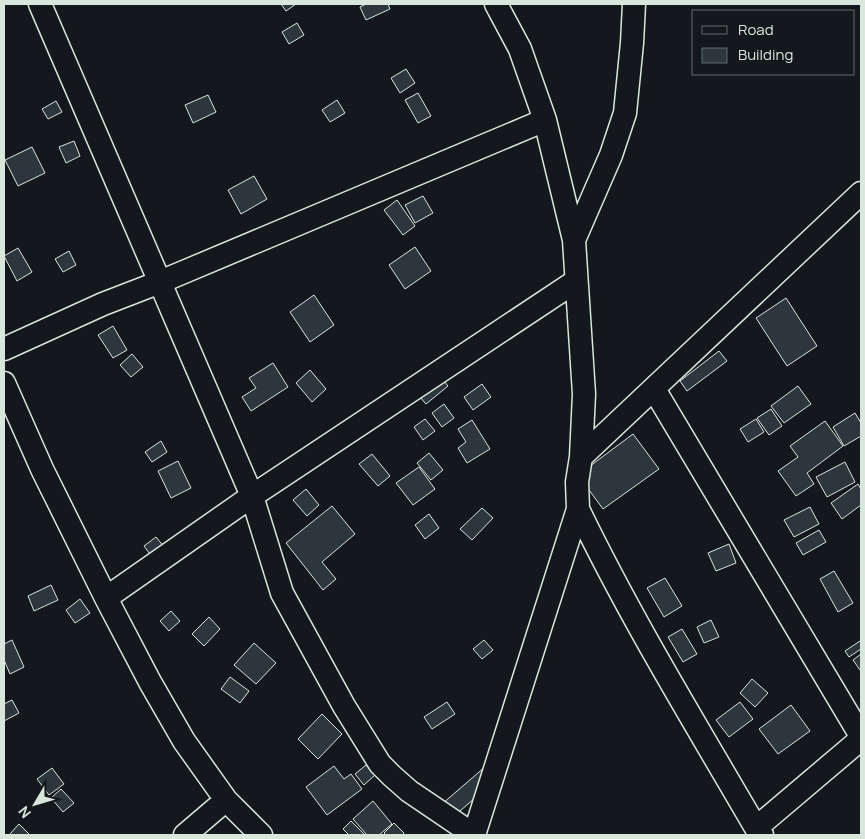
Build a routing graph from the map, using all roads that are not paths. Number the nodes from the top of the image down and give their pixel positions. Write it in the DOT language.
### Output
graph roads {
  1 [pos="40,4"];
  2 [pos="496,4"];
  3 [pos="634,4"];
  4 [pos="545,120"];
  5 [pos="861,193"];
  6 [pos="574,240"];
  7 [pos="576,281"];
  8 [pos="160,282"];
  9 [pos="4,349"];
  10 [pos="4,383"];
  11 [pos="654,389"];
  12 [pos="581,457"];
  13 [pos="252,496"];
  14 [pos="578,509"];
  15 [pos="106,598"];
  16 [pos="861,738"];
  17 [pos="226,800"];
  18 [pos="759,832"];
  19 [pos="185,835"];
  20 [pos="261,835"];
  21 [pos="474,835"];
  1 -- 8 [label="street"];
  2 -- 4 [label="street"];
  3 -- 6 [label="street"];
  4 -- 6 [label="street"];
  4 -- 8 [label="street"];
  5 -- 11 [label="street"];
  6 -- 7 [label="street"];
  7 -- 12 [label="street"];
  7 -- 13 [label="street"];
  8 -- 9 [label="street"];
  8 -- 13 [label="street"];
  10 -- 15 [label="street"];
  11 -- 12 [label="street"];
  11 -- 16 [label="street"];
  12 -- 14 [label="street"];
  13 -- 15 [label="street"];
  13 -- 21 [label="street"];
  14 -- 18 [label="street"];
  14 -- 21 [label="street"];
  15 -- 17 [label="street"];
  16 -- 18 [label="street"];
  17 -- 19 [label="street"];
  17 -- 20 [label="street"];
}
